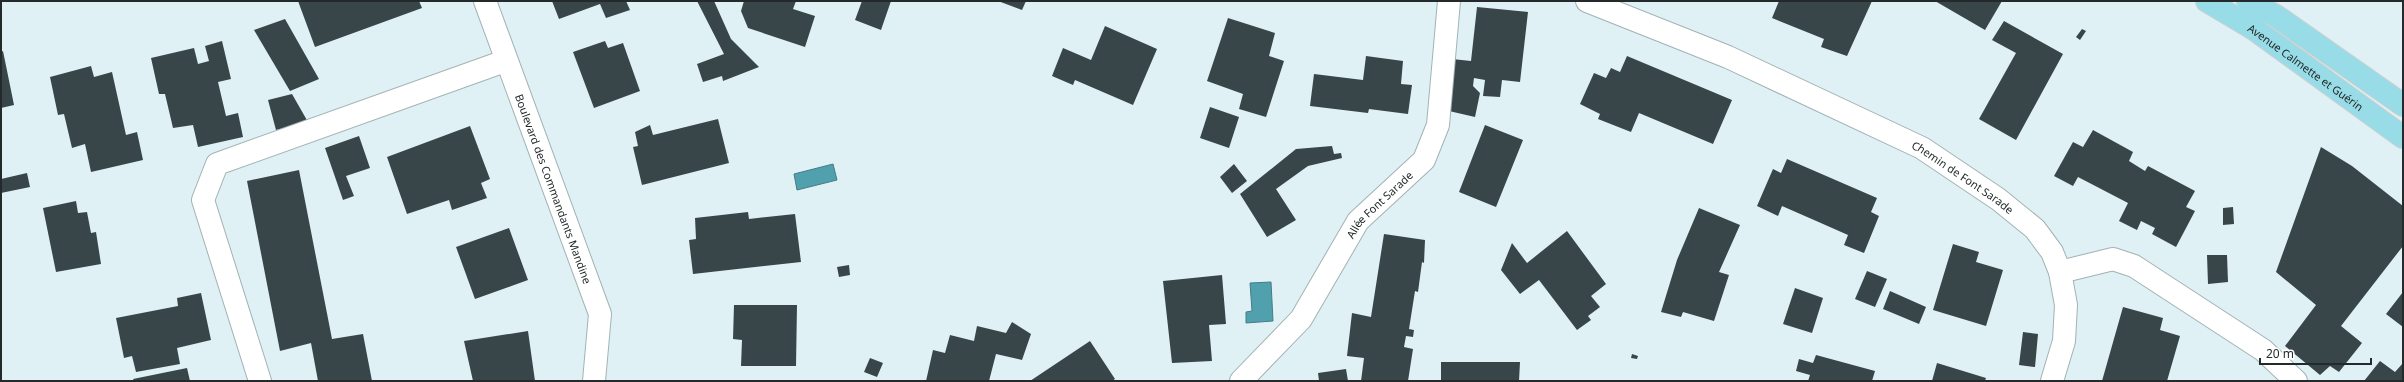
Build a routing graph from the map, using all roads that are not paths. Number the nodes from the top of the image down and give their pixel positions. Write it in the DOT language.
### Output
graph roads {
  1 [pos="485,1"];
  2 [pos="1449,1"];
  3 [pos="1587,1"];
  4 [pos="2207,1"];
  5 [pos="2248,1"];
  6 [pos="505,61"];
  7 [pos="2403,105"];
  8 [pos="2403,137"];
  9 [pos="2060,272"];
  10 [pos="260,381"];
  11 [pos="594,381"];
  12 [pos="1241,381"];
  13 [pos="2052,381"];
  14 [pos="2296,381"];
  1 -- 6 [label="street, Boulevard des Commandants Mandine"];
  2 -- 12 [label="street, Allée Font Sarade"];
  3 -- 9 [label="street, Chemin de Font Sarade"];
  4 -- 8 [label="main road, Avenue Calmette et Guérin"];
  5 -- 7 [label="main road, Avenue Calmette et Guérin"];
  6 -- 10 [label="street"];
  6 -- 11 [label="street, Boulevard des Commandants Mandine"];
  9 -- 13 [label="street, Chemin de Font Sarade"];
  9 -- 14 [label="street"];
}
